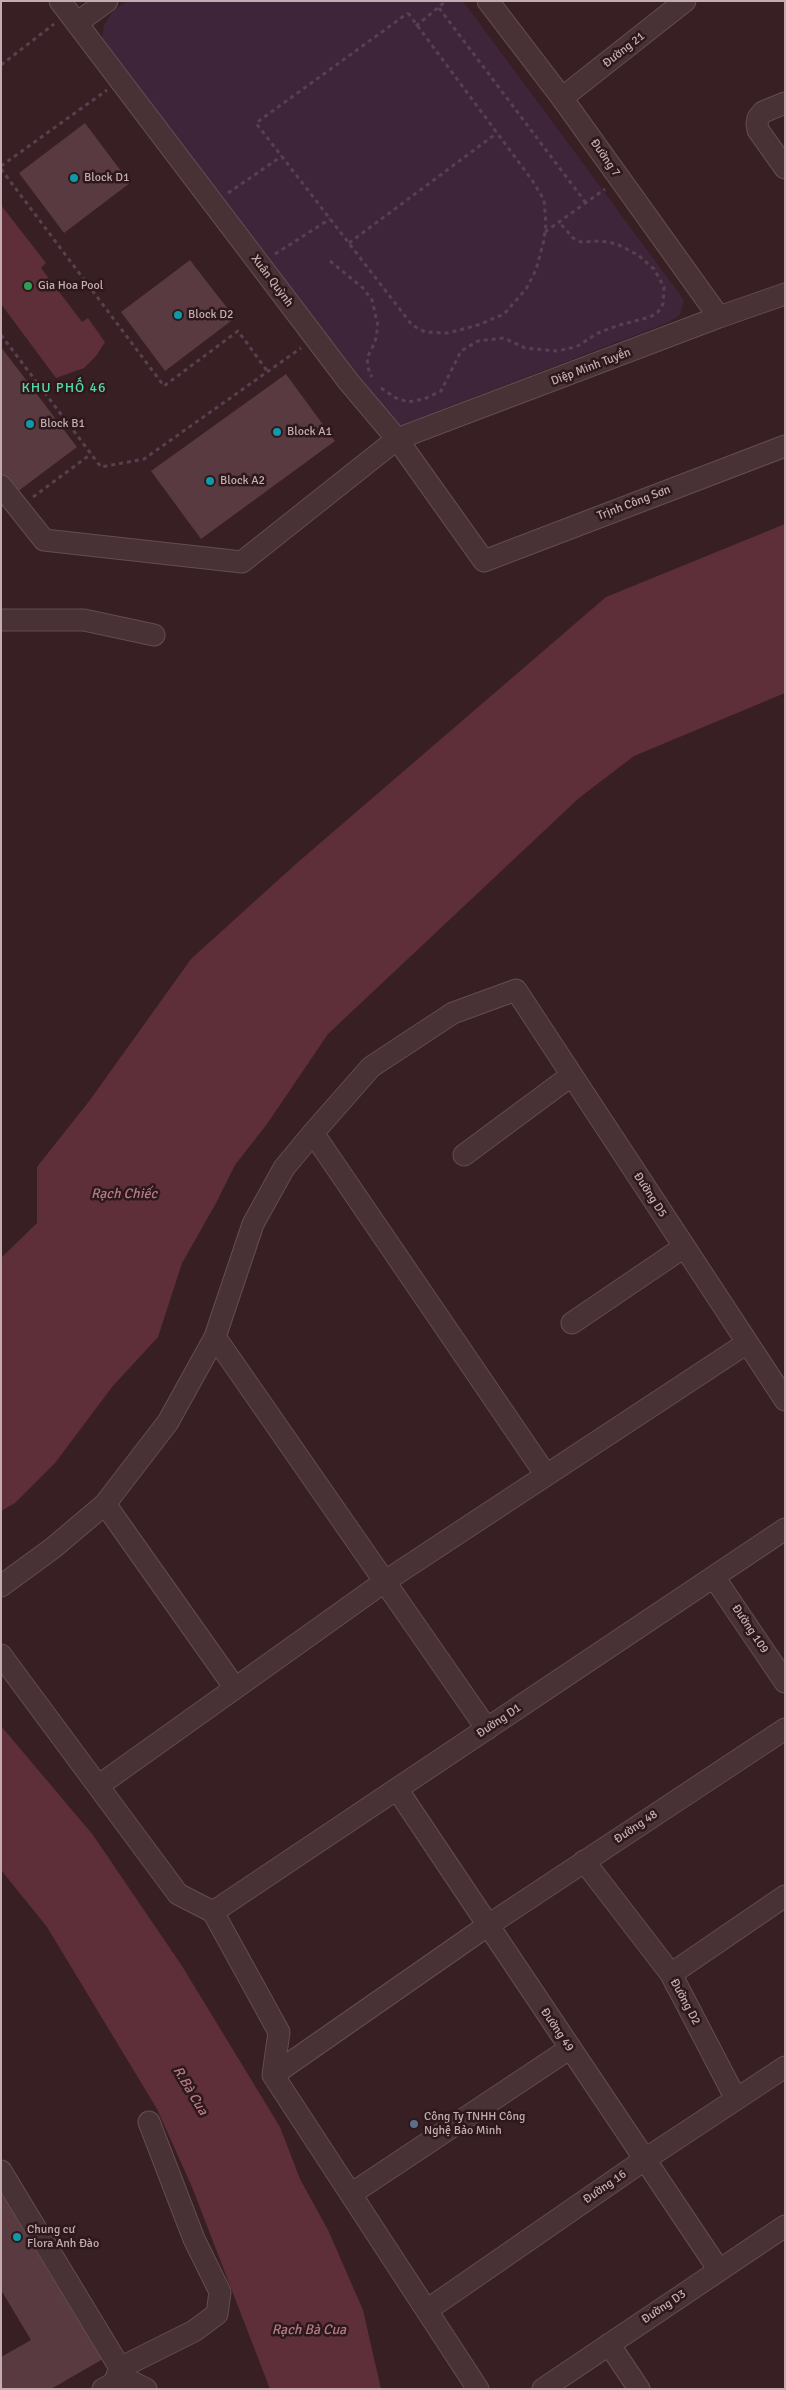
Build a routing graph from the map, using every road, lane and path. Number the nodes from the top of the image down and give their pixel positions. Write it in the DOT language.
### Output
graph roads {
  1 [pos="107,1"];
  2 [pos="446,1"];
  3 [pos="488,1"];
  4 [pos="685,1"];
  5 [pos="439,8"];
  6 [pos="68,12"];
  7 [pos="416,26"];
  8 [pos="1,65"];
  9 [pos="120,80"];
  10 [pos="562,98"];
  11 [pos="785,103"];
  12 [pos="497,133"];
  13 [pos="282,156"];
  14 [pos="1,168"];
  15 [pos="785,168"];
  16 [pos="620,179"];
  17 [pos="213,203"];
  18 [pos="586,203"];
  19 [pos="330,219"];
  20 [pos="559,222"];
  21 [pos="545,232"];
  22 [pos="349,243"];
  23 [pos="330,261"];
  24 [pos="260,264"];
  25 [pos="785,294"];
  26 [pos="718,317"];
  27 [pos="1,335"];
  28 [pos="315,338"];
  29 [pos="268,372"];
  30 [pos="397,439"];
  31 [pos="785,446"];
  32 [pos="91,454"];
  33 [pos="1,486"];
  34 [pos="18,508"];
  35 [pos="484,561"];
  36 [pos="1,620"];
  37 [pos="154,635"];
  38 [pos="572,1075"];
  39 [pos="313,1133"];
  40 [pos="464,1155"];
  41 [pos="684,1247"];
  42 [pos="572,1323"];
  43 [pos="214,1337"];
  44 [pos="747,1343"];
  45 [pos="785,1400"];
  46 [pos="546,1475"];
  47 [pos="105,1504"];
  48 [pos="785,1529"];
  49 [pos="714,1576"];
  50 [pos="384,1582"];
  51 [pos="1,1586"];
  52 [pos="1,1654"];
  53 [pos="785,1682"];
  54 [pos="235,1688"];
  55 [pos="785,1728"];
  56 [pos="487,1729"];
  57 [pos="98,1786"];
  58 [pos="397,1789"];
  59 [pos="584,1862"];
  60 [pos="785,1896"];
  61 [pos="213,1912"];
  62 [pos="487,1926"];
  63 [pos="671,1974"];
  64 [pos="569,2049"];
  65 [pos="785,2067"];
  66 [pos="273,2075"];
  67 [pos="736,2099"];
  68 [pos="149,2122"];
  69 [pos="644,2160"];
  70 [pos="1,2171"];
  71 [pos="350,2194"];
  72 [pos="785,2226"];
  73 [pos="718,2270"];
  74 [pos="426,2310"];
  75 [pos="609,2344"];
  76 [pos="123,2382"];
  77 [pos="478,2389"];
  78 [pos="543,2389"];
  79 [pos="639,2389"];
  1 -- 6 [label="street"];
  2 -- 5 [label="path"];
  3 -- 10 [label="street, Đường 7"];
  4 -- 10 [label="street, Đường 21"];
  5 -- 7 [label="path"];
  5 -- 18 [label="path"];
  6 -- 8 [label="path"];
  6 -- 9 [label="street, Xuân Quỳnh"];
  7 -- 12 [label="path"];
  7 -- 13 [label="path"];
  9 -- 14 [label="path"];
  9 -- 17 [label="street, Xuân Quỳnh"];
  10 -- 16 [label="street, Đường 7"];
  11 -- 15 [label="street"];
  12 -- 21 [label="path"];
  12 -- 22 [label="path"];
  13 -- 17 [label="path"];
  13 -- 19 [label="path"];
  14 -- 29 [label="path"];
  16 -- 18 [label="path"];
  16 -- 26 [label="street, Đường 7"];
  17 -- 24 [label="street, Xuân Quỳnh"];
  18 -- 20 [label="path"];
  19 -- 22 [label="path"];
  19 -- 24 [label="path"];
  20 -- 21 [label="path"];
  20 -- 23 [label="path"];
  21 -- 22 [label="path"];
  24 -- 28 [label="street, Xuân Quỳnh"];
  25 -- 26 [label="street, Diệp Minh Tuyền"];
  26 -- 30 [label="street, Diệp Minh Tuyền"];
  27 -- 32 [label="path"];
  28 -- 29 [label="path"];
  28 -- 30 [label="street, Xuân Quỳnh"];
  29 -- 32 [label="path"];
  30 -- 34 [label="street, Diệp Minh Tuyền"];
  30 -- 35 [label="street, Xuân Quỳnh"];
  31 -- 35 [label="street, Trịnh Công Sơn"];
  32 -- 34 [label="path"];
  33 -- 34 [label="street, Diệp Minh Tuyền"];
  36 -- 37 [label="street"];
  38 -- 39 [label="street, Đường D5"];
  38 -- 40 [label="street"];
  38 -- 41 [label="street, Đường D5"];
  39 -- 43 [label="street"];
  39 -- 46 [label="street"];
  41 -- 42 [label="street"];
  41 -- 44 [label="street, Đường D5"];
  43 -- 47 [label="street"];
  43 -- 50 [label="street"];
  44 -- 45 [label="street, Đường D5"];
  44 -- 46 [label="street"];
  46 -- 50 [label="street"];
  47 -- 51 [label="street"];
  47 -- 54 [label="street"];
  48 -- 49 [label="street, Đường D1"];
  49 -- 53 [label="street, Đường 109"];
  49 -- 56 [label="street, Đường D1"];
  50 -- 54 [label="street"];
  50 -- 56 [label="street"];
  52 -- 57 [label="street"];
  54 -- 57 [label="street"];
  55 -- 59 [label="street, Đường 48"];
  56 -- 58 [label="street, Đường D1"];
  57 -- 61 [label="street"];
  58 -- 61 [label="street, Đường D1"];
  58 -- 62 [label="street, Đường 49"];
  59 -- 62 [label="street, Đường 48"];
  59 -- 63 [label="street"];
  60 -- 63 [label="street, Đường D2"];
  61 -- 66 [label="street"];
  62 -- 64 [label="street, Đường 49"];
  62 -- 66 [label="street, Đường 48"];
  63 -- 67 [label="street"];
  64 -- 69 [label="street, Đường 49"];
  64 -- 71 [label="street"];
  65 -- 67 [label="street, Đường 16"];
  66 -- 71 [label="street"];
  67 -- 69 [label="street, Đường 16"];
  68 -- 76 [label="street"];
  69 -- 73 [label="street, Đường 49"];
  69 -- 74 [label="street, Đường 16"];
  70 -- 76 [label="street"];
  71 -- 74 [label="street"];
  72 -- 73 [label="street, Đường D3"];
  73 -- 75 [label="street, Đường D3"];
  74 -- 77 [label="street"];
  75 -- 78 [label="street, Đường D3"];
  75 -- 79 [label="street"];
}
